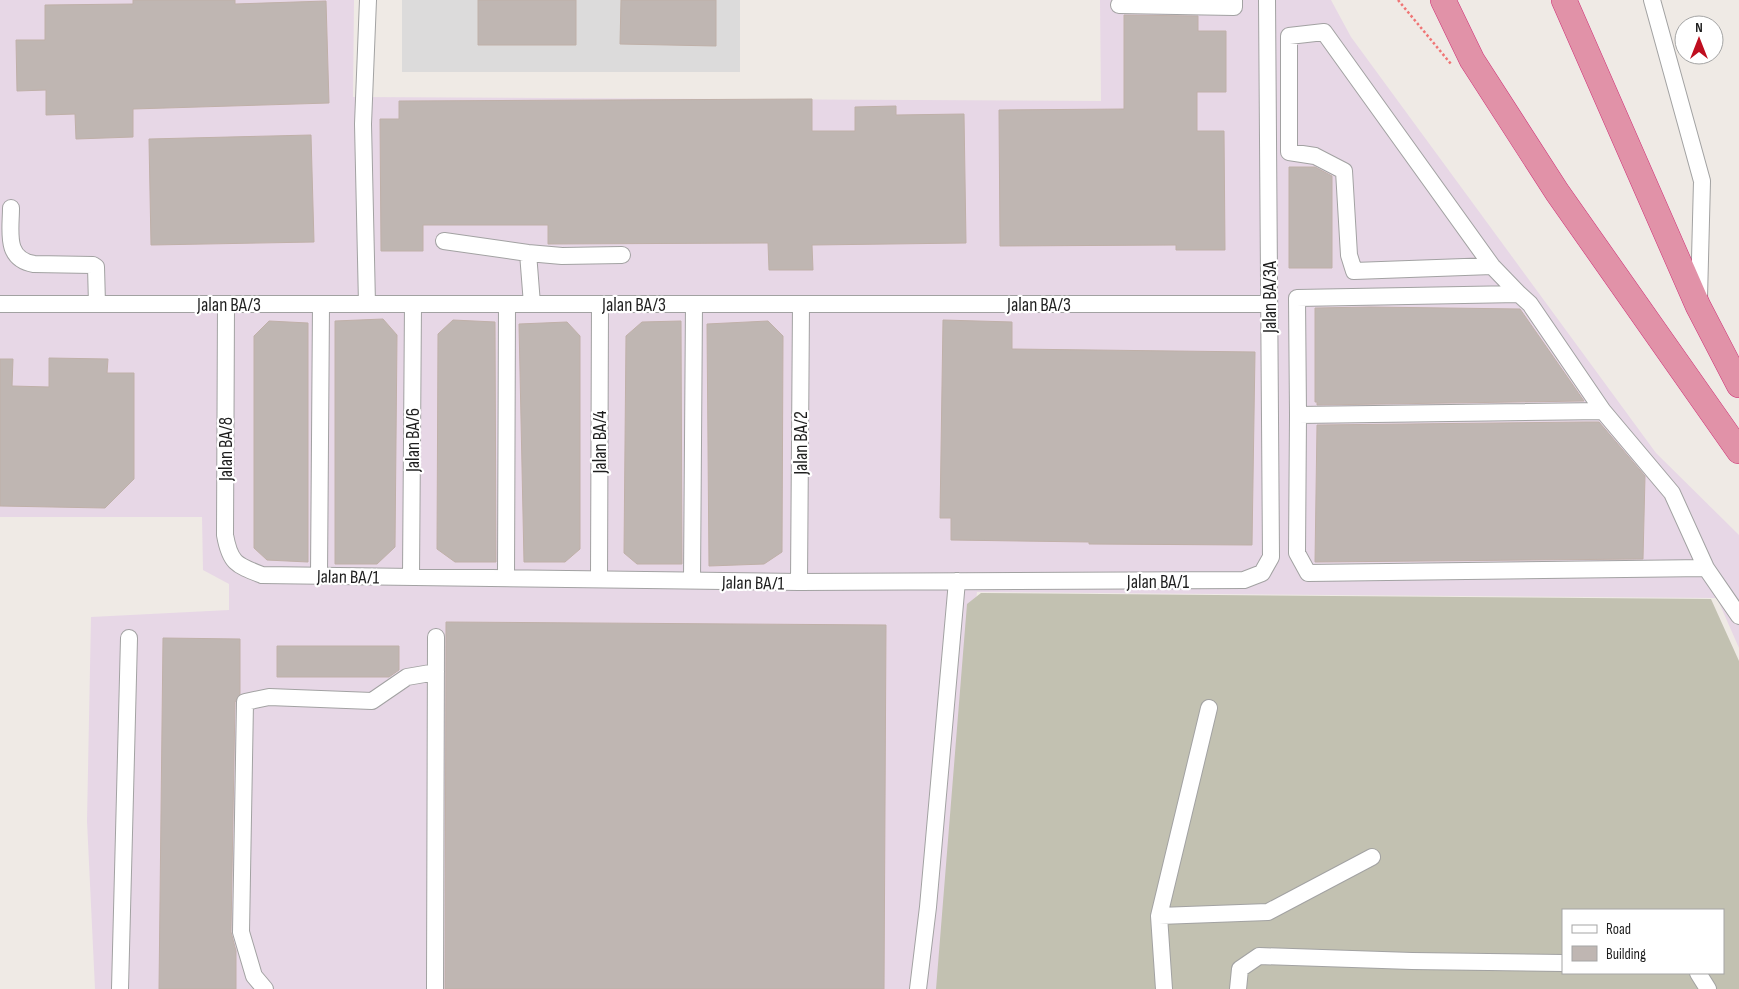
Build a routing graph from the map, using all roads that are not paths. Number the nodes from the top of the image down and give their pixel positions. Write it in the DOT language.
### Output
graph roads {
  1 [pos="368,0"];
  2 [pos="1234,0"];
  3 [pos="1266,0"];
  4 [pos="1443,0"];
  5 [pos="1564,0"];
  6 [pos="1652,0"];
  7 [pos="1119,5"];
  8 [pos="11,208"];
  9 [pos="444,241"];
  10 [pos="528,254"];
  11 [pos="622,256"];
  12 [pos="1492,266"];
  13 [pos="1520,294"];
  14 [pos="0,304"];
  15 [pos="97,304"];
  16 [pos="226,304"];
  17 [pos="322,304"];
  18 [pos="367,304"];
  19 [pos="413,304"];
  20 [pos="507,304"];
  21 [pos="532,304"];
  22 [pos="600,304"];
  23 [pos="694,304"];
  24 [pos="801,304"];
  25 [pos="1269,304"];
  26 [pos="1698,306"];
  27 [pos="1739,385"];
  28 [pos="1603,411"];
  29 [pos="1298,415"];
  30 [pos="1739,451"];
  31 [pos="1706,568"];
  32 [pos="262,575"];
  33 [pos="319,576"];
  34 [pos="411,577"];
  35 [pos="506,578"];
  36 [pos="599,579"];
  37 [pos="1244,580"];
  38 [pos="692,581"];
  39 [pos="799,582"];
  40 [pos="958,582"];
  41 [pos="1739,616"];
  42 [pos="436,637"];
  43 [pos="129,638"];
  44 [pos="436,672"];
  45 [pos="1209,708"];
  46 [pos="1372,857"];
  47 [pos="1160,916"];
  48 [pos="1562,963"];
  49 [pos="1699,974"];
  50 [pos="120,989"];
  51 [pos="265,989"];
  52 [pos="435,989"];
  53 [pos="918,989"];
  54 [pos="1164,989"];
  55 [pos="1238,989"];
  56 [pos="1708,989"];
  1 -- 18 [label="street"];
  2 -- 7 [label="street"];
  3 -- 25 [label="street, Jalan BA/3A"];
  4 -- 30 [label="highway"];
  5 -- 26 [label="highway"];
  6 -- 26 [label="street"];
  8 -- 15 [label="street"];
  9 -- 10 [label="street"];
  10 -- 11 [label="street"];
  10 -- 21 [label="street"];
  12 -- 12 [label="street"];
  12 -- 13 [label="street"];
  13 -- 28 [label="street"];
  13 -- 29 [label="street"];
  14 -- 15 [label="street, Jalan BA/3"];
  15 -- 16 [label="street, Jalan BA/3"];
  16 -- 17 [label="street, Jalan BA/3"];
  16 -- 32 [label="street, Jalan BA/8"];
  17 -- 18 [label="street, Jalan BA/3"];
  17 -- 33 [label="street"];
  18 -- 19 [label="street, Jalan BA/3"];
  19 -- 20 [label="street, Jalan BA/3"];
  19 -- 34 [label="street, Jalan BA/6"];
  20 -- 21 [label="street, Jalan BA/3"];
  20 -- 35 [label="street"];
  21 -- 22 [label="street, Jalan BA/3"];
  22 -- 23 [label="street, Jalan BA/3"];
  22 -- 36 [label="street, Jalan BA/4"];
  23 -- 24 [label="street, Jalan BA/3"];
  23 -- 38 [label="street"];
  24 -- 25 [label="street, Jalan BA/3"];
  24 -- 39 [label="street, Jalan BA/2"];
  25 -- 37 [label="street, Jalan BA/3A"];
  26 -- 27 [label="highway"];
  28 -- 29 [label="street"];
  28 -- 31 [label="street"];
  29 -- 31 [label="street"];
  31 -- 41 [label="street"];
  32 -- 33 [label="street, Jalan BA/1"];
  33 -- 34 [label="street, Jalan BA/1"];
  34 -- 35 [label="street, Jalan BA/1"];
  35 -- 36 [label="street, Jalan BA/1"];
  36 -- 38 [label="street, Jalan BA/1"];
  37 -- 40 [label="street, Jalan BA/1"];
  38 -- 39 [label="street, Jalan BA/1"];
  39 -- 40 [label="street, Jalan BA/1"];
  40 -- 53 [label="street"];
  42 -- 44 [label="street"];
  43 -- 50 [label="street"];
  44 -- 51 [label="street"];
  44 -- 52 [label="street"];
  45 -- 47 [label="street"];
  46 -- 47 [label="street"];
  47 -- 54 [label="street"];
  48 -- 55 [label="street"];
  49 -- 56 [label="street"];
}
